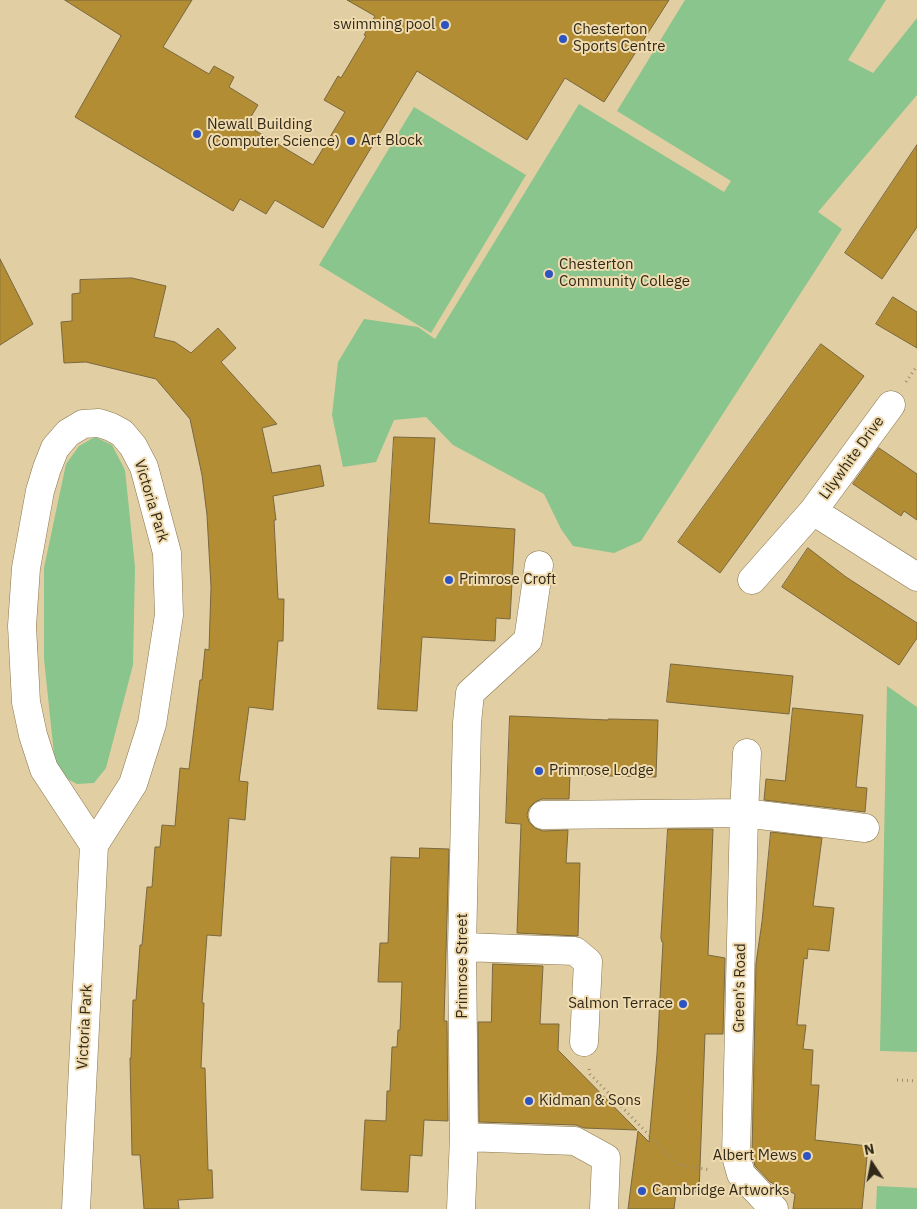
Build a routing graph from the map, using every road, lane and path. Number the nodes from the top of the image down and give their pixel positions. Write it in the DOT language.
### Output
graph roads {
  1 [pos="891,405"];
  2 [pos="813,511"];
  3 [pos="539,566"];
  4 [pos="917,577"];
  5 [pos="752,580"];
  6 [pos="747,753"];
  7 [pos="744,813"];
  8 [pos="544,815"];
  9 [pos="865,828"];
  10 [pos="94,845"];
  11 [pos="462,947"];
  12 [pos="584,1042"];
  13 [pos="897,1080"];
  14 [pos="917,1081"];
  15 [pos="464,1137"];
  16 [pos="741,1174"];
  17 [pos="76,1209"];
  18 [pos="460,1209"];
  19 [pos="604,1209"];
  20 [pos="774,1209"];
  1 -- 2 [label="street, Lilywhite Drive"];
  2 -- 4 [label="street, Lilywhite Drive"];
  2 -- 5 [label="street, Lilywhite Drive"];
  3 -- 11 [label="street, Primrose Street"];
  6 -- 7 [label="street, Green's Road"];
  7 -- 8 [label="street"];
  7 -- 9 [label="street"];
  7 -- 16 [label="street, Green's Road"];
  10 -- 10 [label="street, Victoria Park"];
  10 -- 17 [label="street, Victoria Park"];
  11 -- 12 [label="street"];
  11 -- 15 [label="street, Primrose Street"];
  12 -- 16 [label="path"];
  13 -- 14 [label="path"];
  15 -- 18 [label="street, Primrose Street"];
  15 -- 19 [label="street"];
  16 -- 20 [label="street"];
}
